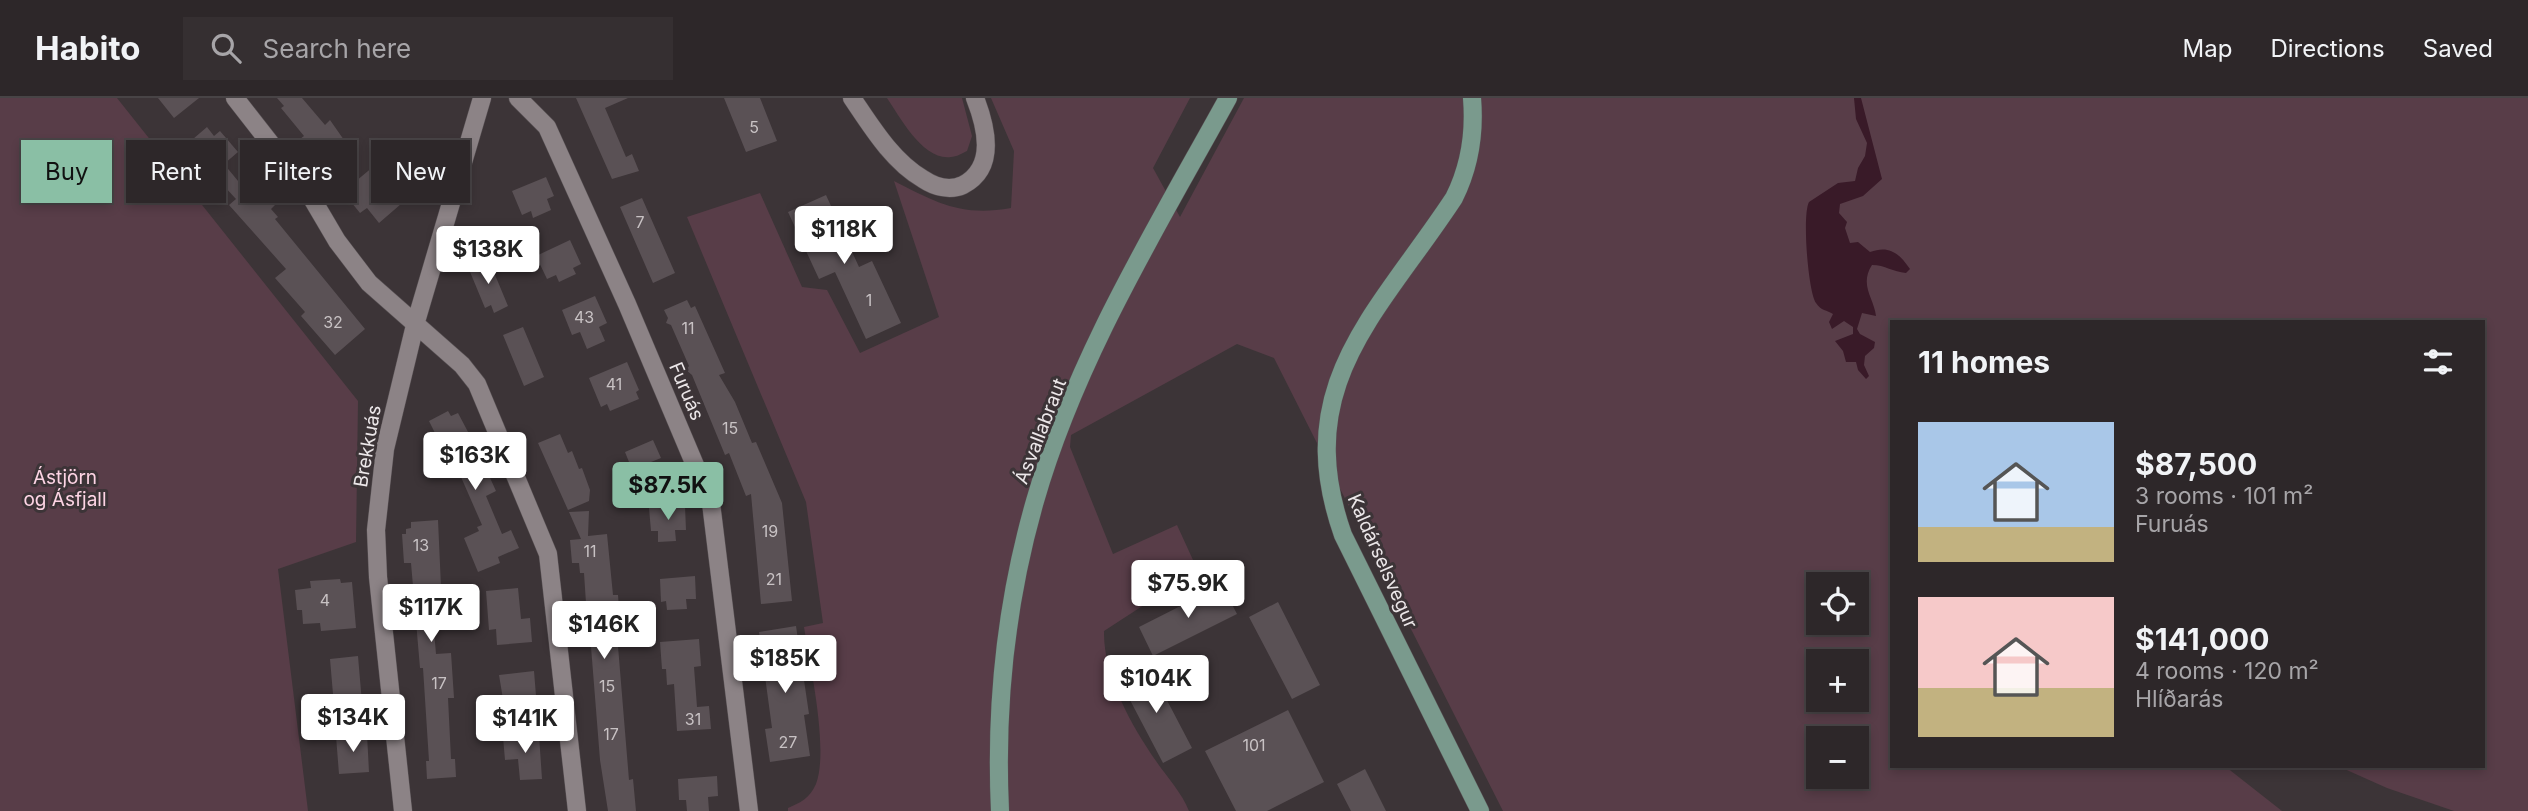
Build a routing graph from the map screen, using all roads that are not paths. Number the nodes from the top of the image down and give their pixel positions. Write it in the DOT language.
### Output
graph roads {
  1 [pos="235,98"];
  2 [pos="482,98"];
  3 [pos="518,98"];
  4 [pos="852,98"];
  5 [pos="975,98"];
  6 [pos="1228,98"];
  7 [pos="1472,98"];
  8 [pos="415,324"];
  9 [pos="403,811"];
  10 [pos="577,811"];
  11 [pos="748,811"];
  12 [pos="1000,811"];
  13 [pos="1480,811"];
  1 -- 8 [label="street"];
  2 -- 8 [label="street, Brekkuás"];
  3 -- 11 [label="street, Furuás"];
  4 -- 5 [label="street"];
  6 -- 12 [label="street, Ásvallabraut"];
  7 -- 13 [label="street, Kaldárselsvegur"];
  8 -- 9 [label="street, Brekkuás"];
  8 -- 10 [label="street"];
}
